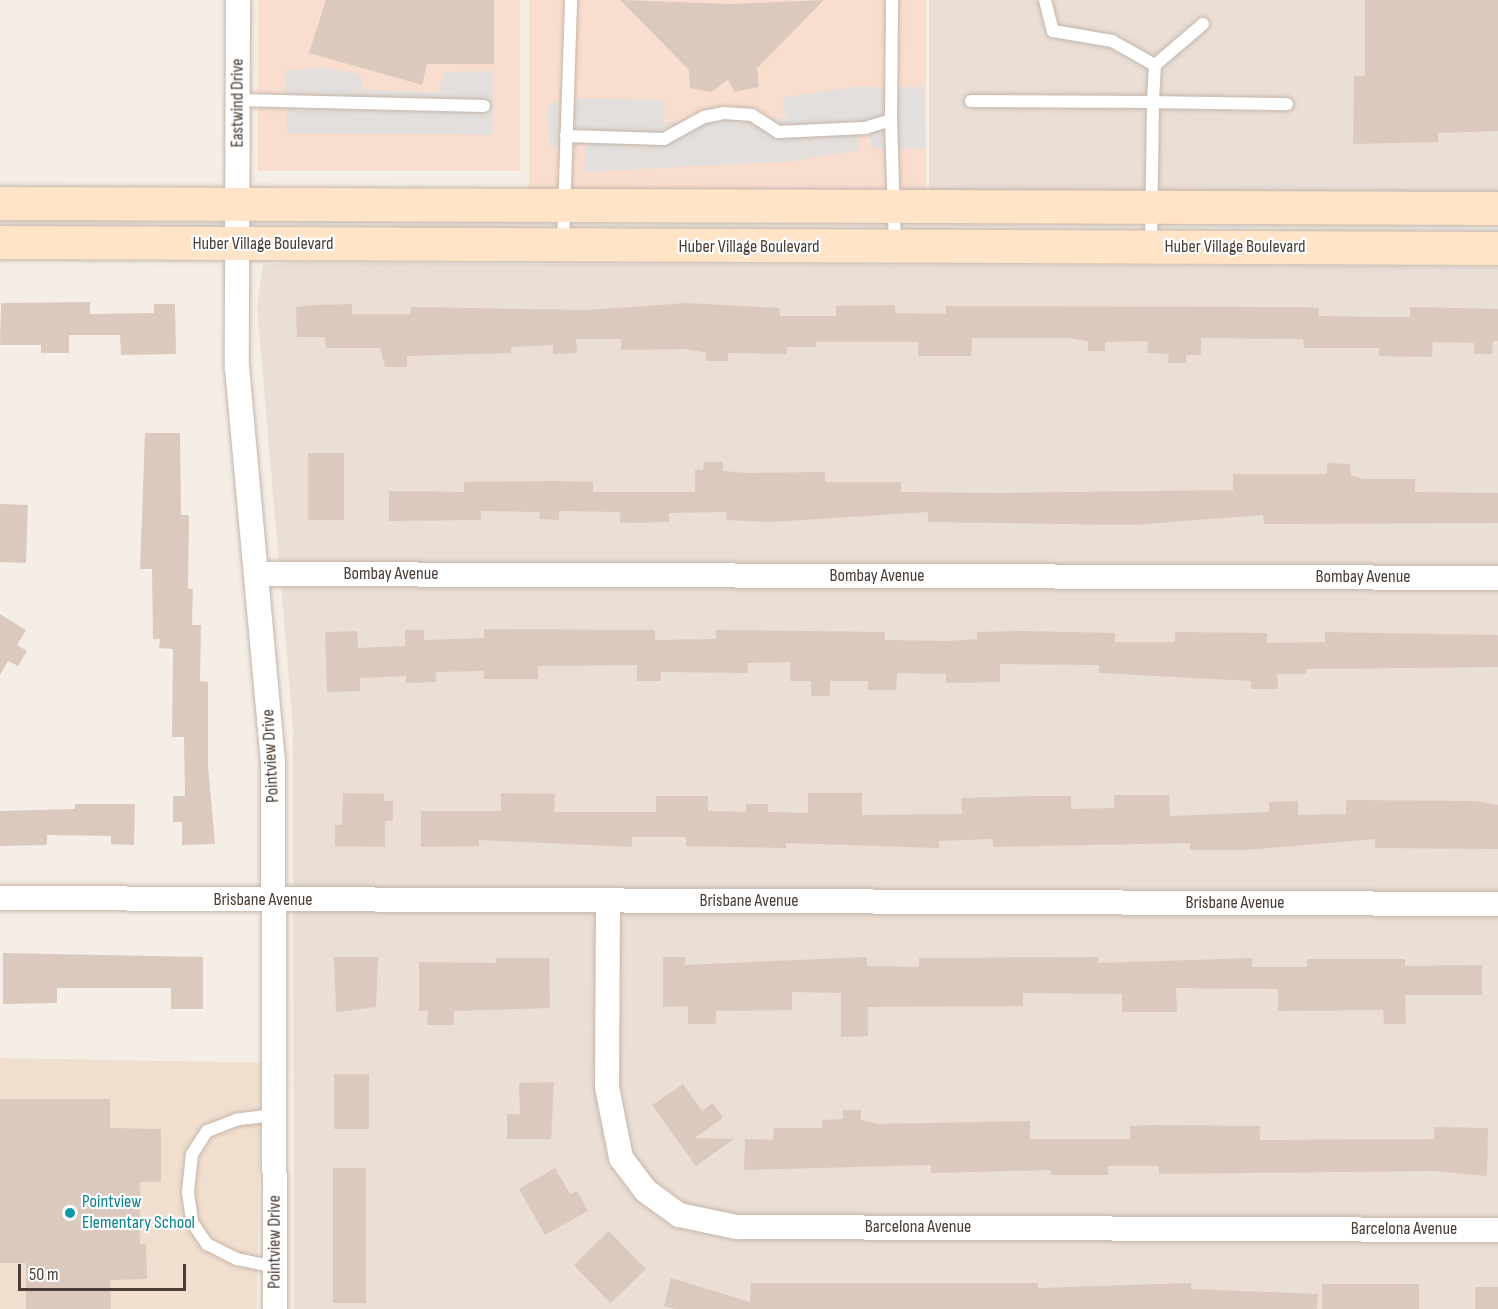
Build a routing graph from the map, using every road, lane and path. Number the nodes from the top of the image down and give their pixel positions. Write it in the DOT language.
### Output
graph roads {
  1 [pos="238,0"];
  2 [pos="572,0"];
  3 [pos="892,0"];
  4 [pos="1045,0"];
  5 [pos="1203,24"];
  6 [pos="1155,65"];
  7 [pos="238,100"];
  8 [pos="971,100"];
  9 [pos="1153,102"];
  10 [pos="1287,104"];
  11 [pos="484,106"];
  12 [pos="891,120"];
  13 [pos="566,136"];
  14 [pos="0,203"];
  15 [pos="238,205"];
  16 [pos="564,207"];
  17 [pos="1151,207"];
  18 [pos="895,208"];
  19 [pos="1498,208"];
  20 [pos="0,242"];
  21 [pos="238,245"];
  22 [pos="563,245"];
  23 [pos="895,247"];
  24 [pos="1151,247"];
  25 [pos="1498,248"];
  26 [pos="256,574"];
  27 [pos="1498,578"];
  28 [pos="0,898"];
  29 [pos="275,901"];
  30 [pos="608,901"];
  31 [pos="1498,904"];
  32 [pos="274,1116"];
  33 [pos="1498,1230"];
  34 [pos="275,1267"];
  35 [pos="275,1309"];
  1 -- 7 [label="street, Eastwind Drive"];
  2 -- 13 [label="lane"];
  3 -- 12 [label="lane"];
  4 -- 6 [label="lane"];
  5 -- 6 [label="lane"];
  6 -- 9 [label="lane"];
  7 -- 11 [label="lane"];
  7 -- 15 [label="street, Eastwind Drive"];
  8 -- 9 [label="lane"];
  9 -- 10 [label="lane"];
  9 -- 17 [label="lane"];
  12 -- 13 [label="lane"];
  12 -- 18 [label="lane"];
  13 -- 16 [label="lane"];
  14 -- 15 [label="street"];
  15 -- 16 [label="street"];
  15 -- 21 [label="street, Pointview Drive"];
  16 -- 18 [label="street"];
  16 -- 22 [label="lane"];
  17 -- 18 [label="street"];
  17 -- 19 [label="street"];
  17 -- 24 [label="lane"];
  18 -- 23 [label="lane"];
  20 -- 21 [label="street, Huber Village Boulevard"];
  21 -- 22 [label="street, Huber Village Boulevard"];
  21 -- 26 [label="street, Pointview Drive"];
  22 -- 23 [label="street, Huber Village Boulevard"];
  23 -- 24 [label="street, Huber Village Boulevard"];
  24 -- 25 [label="street, Huber Village Boulevard"];
  26 -- 27 [label="street, Bombay Avenue"];
  26 -- 29 [label="street, Pointview Drive"];
  28 -- 29 [label="street, Brisbane Avenue"];
  29 -- 30 [label="street, Brisbane Avenue"];
  29 -- 32 [label="street, Pointview Drive"];
  30 -- 31 [label="street, Brisbane Avenue"];
  30 -- 33 [label="street, Barcelona Avenue"];
  32 -- 34 [label="street, Pointview Drive"];
  32 -- 34 [label="lane"];
  34 -- 35 [label="street, Pointview Drive"];
}
